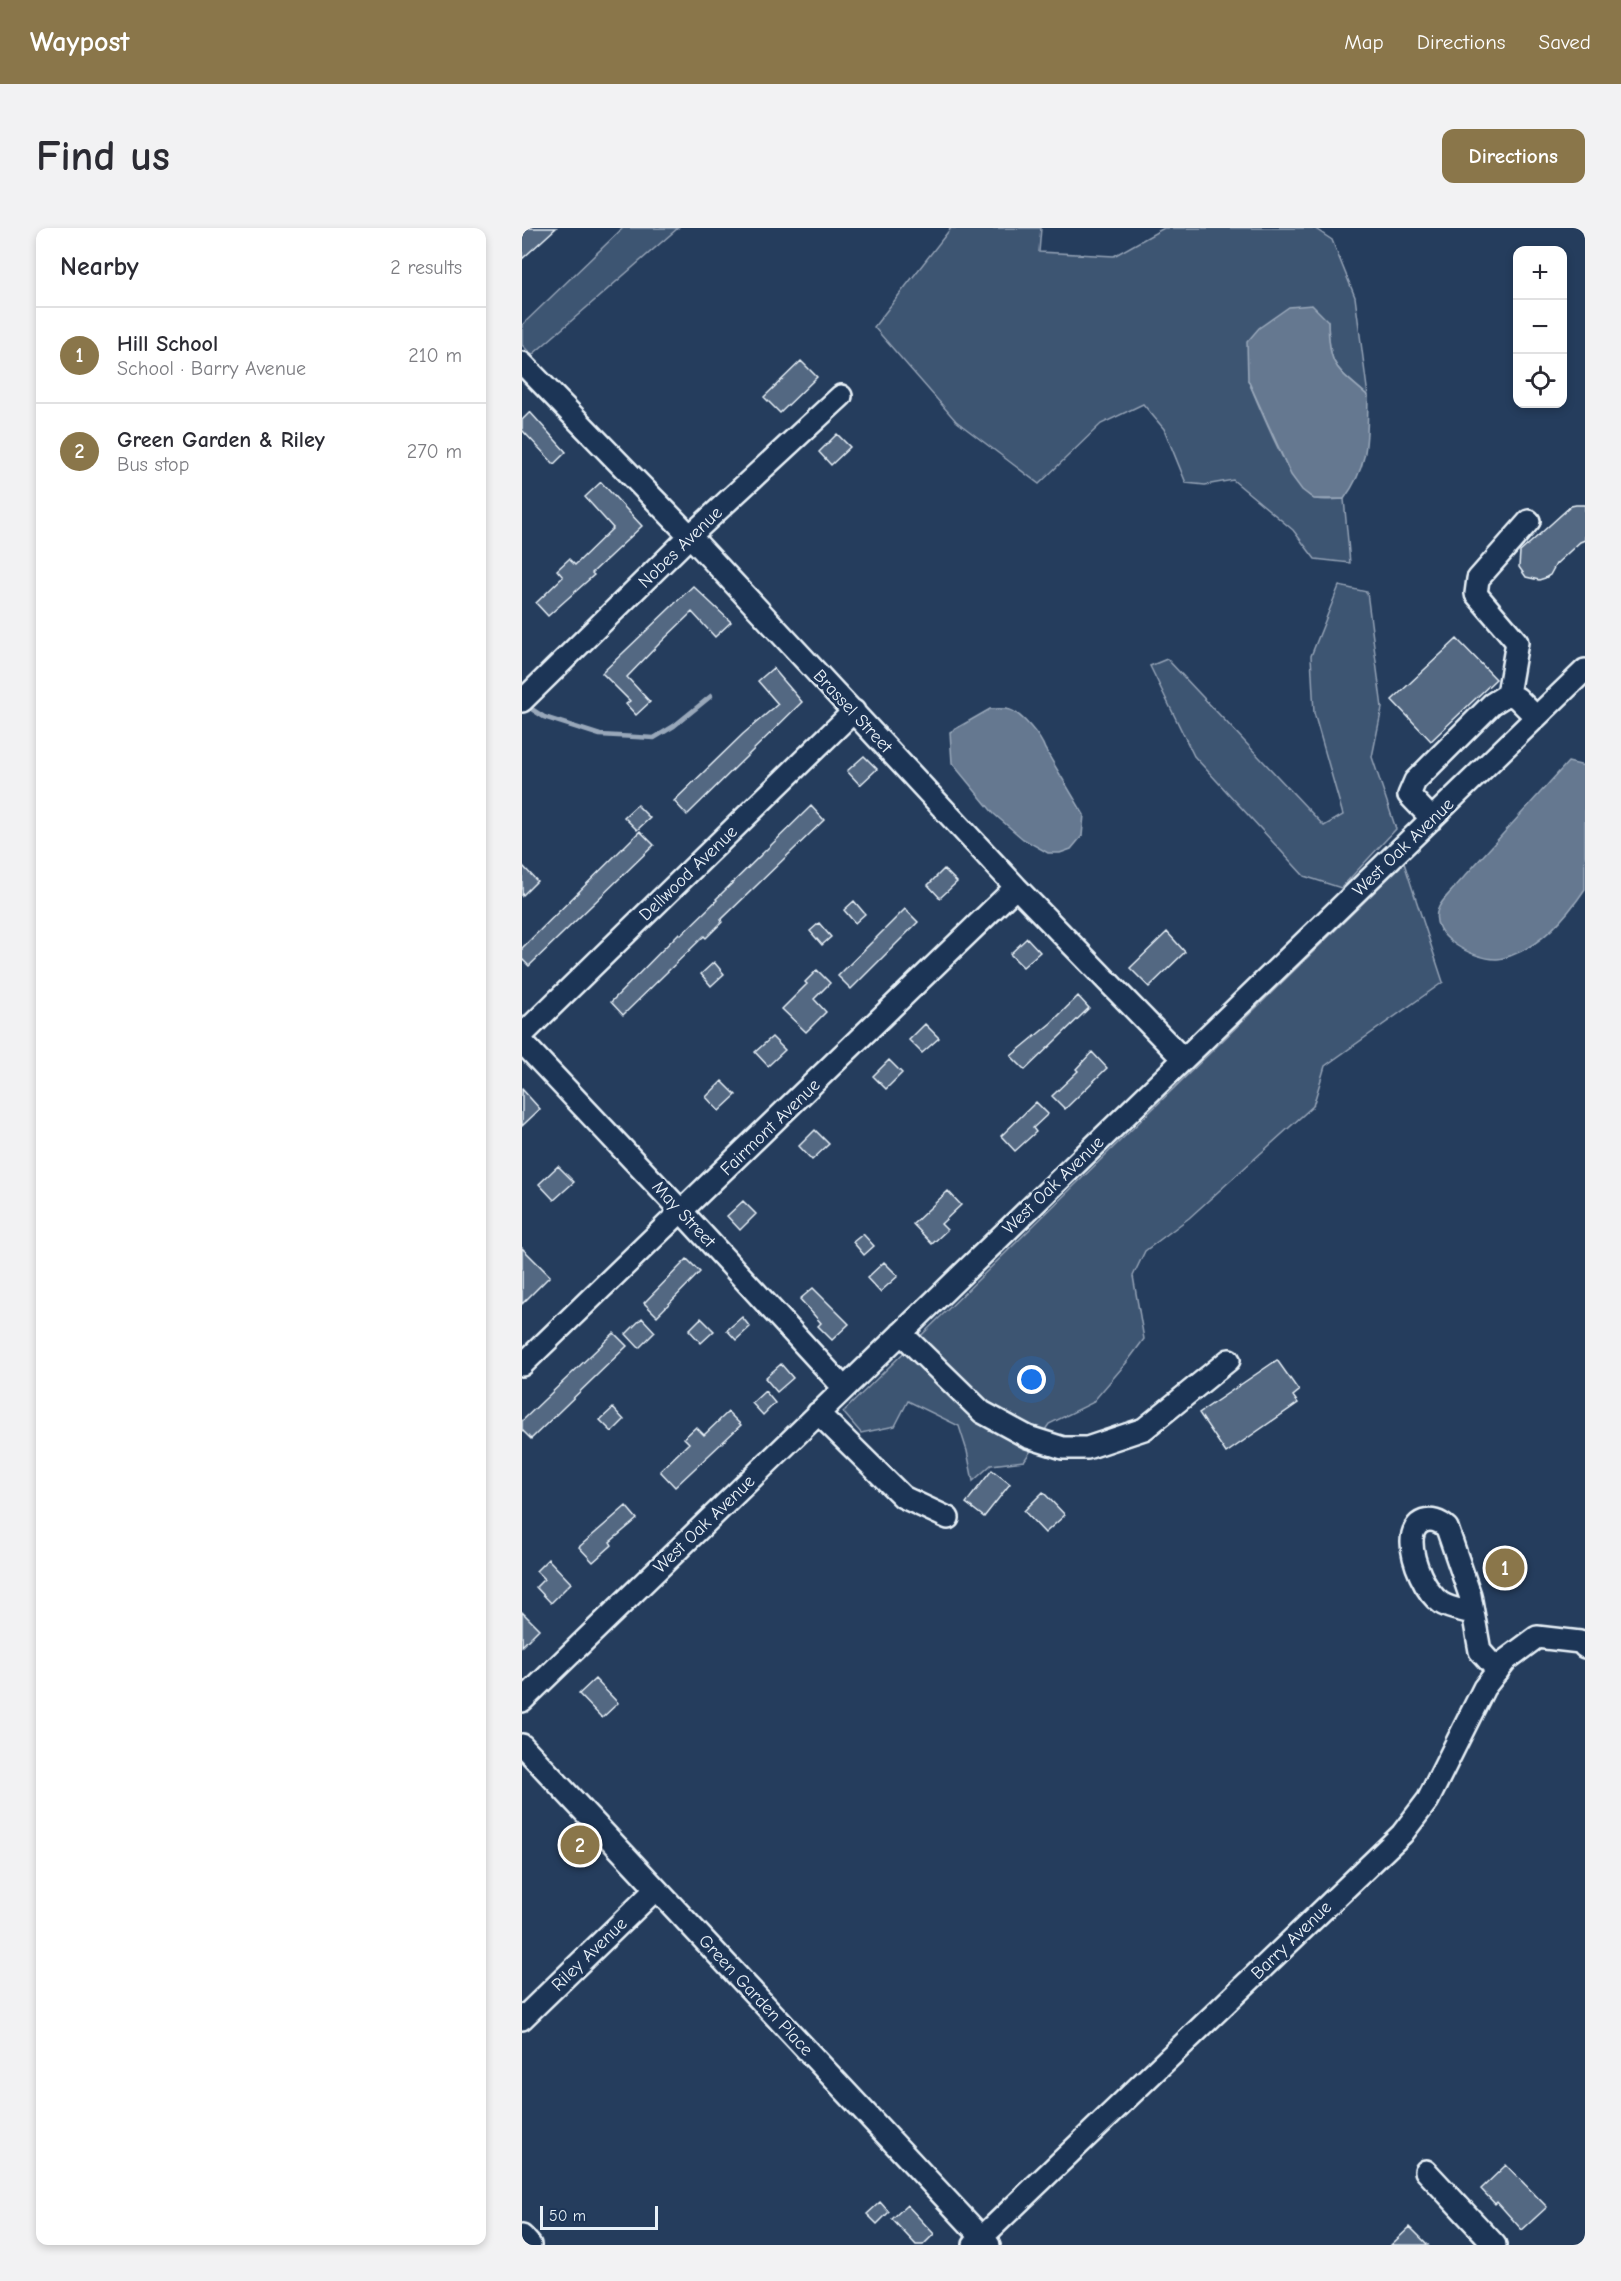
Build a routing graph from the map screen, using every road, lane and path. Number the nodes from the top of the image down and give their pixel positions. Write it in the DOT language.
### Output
graph roads {
  1 [pos="524,370"];
  2 [pos="841,396"];
  3 [pos="1529,521"];
  4 [pos="690,536"];
  5 [pos="1585,670"];
  6 [pos="1508,694"];
  7 [pos="522,701"];
  8 [pos="854,711"];
  9 [pos="1536,717"];
  10 [pos="1432,819"];
  11 [pos="1016,887"];
  12 [pos="522,1035"];
  13 [pos="522,1042"];
  14 [pos="1183,1059"];
  15 [pos="682,1212"];
  16 [pos="901,1333"];
  17 [pos="1229,1360"];
  18 [pos="522,1365"];
  19 [pos="844,1388"];
  20 [pos="818,1413"];
  21 [pos="948,1518"];
  22 [pos="1472,1613"];
  23 [pos="1583,1645"];
  24 [pos="1498,1671"];
  25 [pos="522,1701"];
  26 [pos="522,1745"];
  27 [pos="656,1888"];
  28 [pos="522,2019"];
  29 [pos="1426,2171"];
  30 [pos="522,2236"];
  31 [pos="982,2242"];
  32 [pos="530,2245"];
  33 [pos="1495,2245"];
  1 -- 4 [label="street, Brassel Street"];
  2 -- 4 [label="street, Nobes Avenue"];
  3 -- 6 [label="street"];
  4 -- 7 [label="street, Nobes Avenue"];
  4 -- 8 [label="street, Brassel Street"];
  5 -- 9 [label="street, West Oak Avenue"];
  6 -- 9 [label="street"];
  6 -- 10 [label="street"];
  8 -- 11 [label="street, Brassel Street"];
  8 -- 12 [label="street, Dellwood Avenue"];
  9 -- 10 [label="street, West Oak Avenue"];
  10 -- 14 [label="street, West Oak Avenue"];
  11 -- 14 [label="street, Brassel Street"];
  11 -- 15 [label="street, Fairmont Avenue"];
  13 -- 15 [label="street, May Street"];
  14 -- 16 [label="street, West Oak Avenue"];
  15 -- 18 [label="street, Fairmont Avenue"];
  15 -- 19 [label="street, May Street"];
  16 -- 17 [label="street"];
  16 -- 19 [label="street, West Oak Avenue"];
  19 -- 20 [label="street, West Oak Avenue"];
  20 -- 21 [label="street"];
  20 -- 25 [label="street, West Oak Avenue"];
  22 -- 24 [label="street"];
  23 -- 24 [label="street, Barry Avenue"];
  24 -- 31 [label="street, Barry Avenue"];
  26 -- 27 [label="street, Green Garden Place"];
  27 -- 28 [label="street, Riley Avenue"];
  27 -- 31 [label="street, Green Garden Place"];
  29 -- 33 [label="street"];
  30 -- 32 [label="street"];
}
